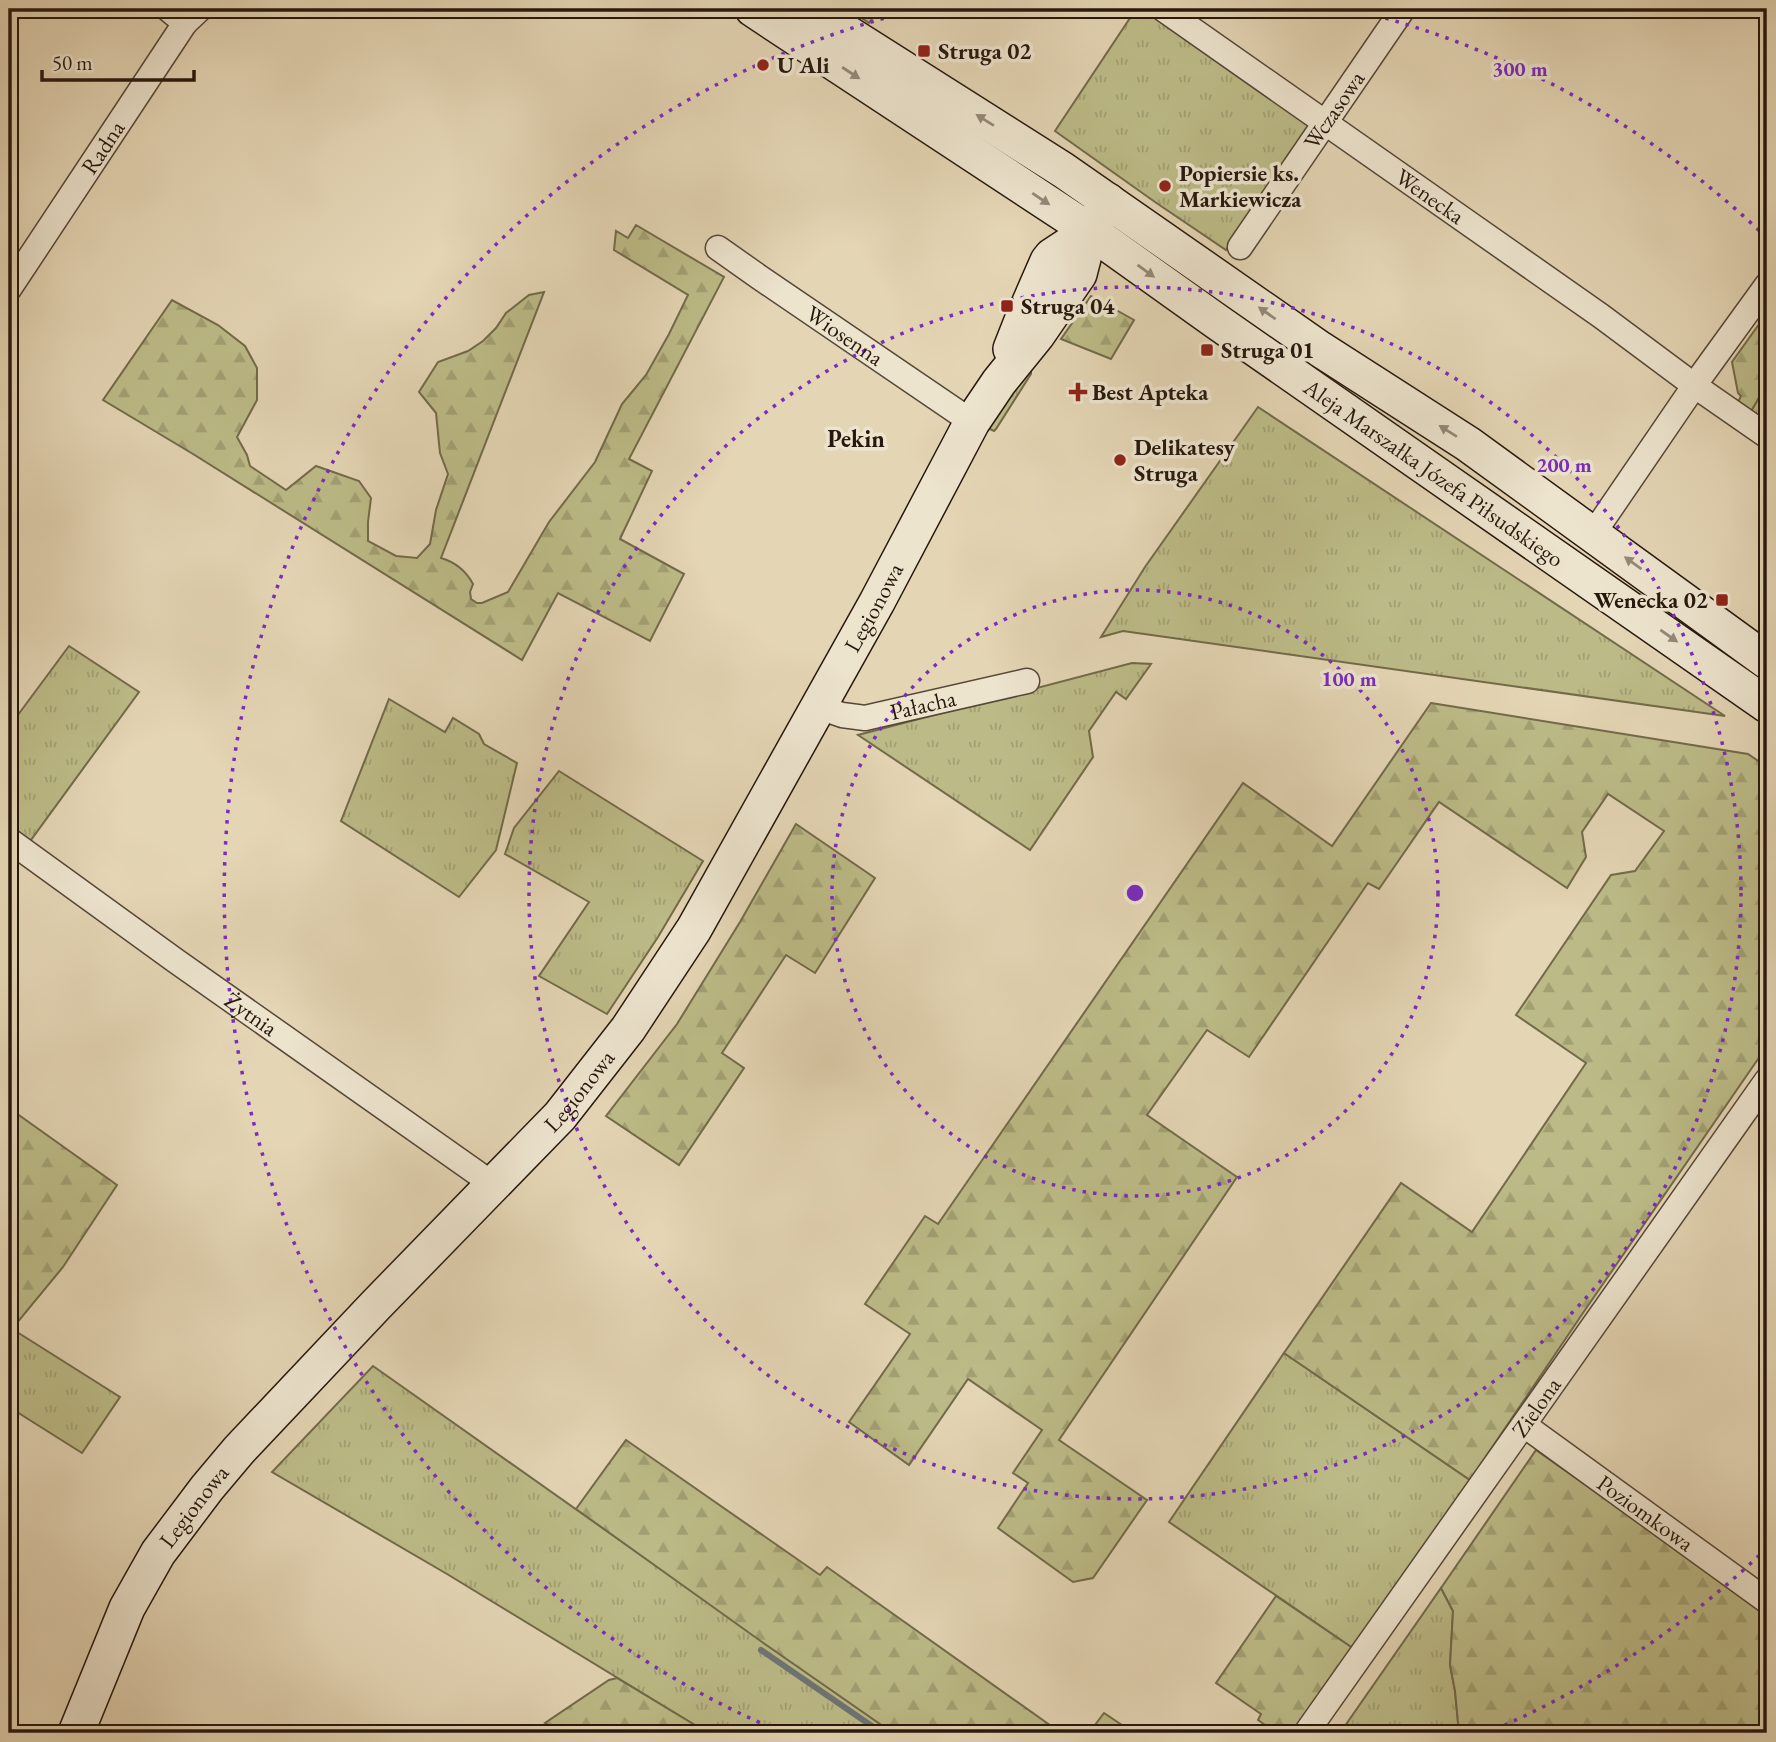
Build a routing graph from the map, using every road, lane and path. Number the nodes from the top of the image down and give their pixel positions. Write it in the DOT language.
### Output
graph roads {
  1 [pos="753,9"];
  2 [pos="809,9"];
  3 [pos="1163,9"];
  4 [pos="1403,9"];
  5 [pos="185,14"];
  6 [pos="1324,123"];
  7 [pos="1108,201"];
  8 [pos="1090,231"];
  9 [pos="1240,247"];
  10 [pos="718,248"];
  11 [pos="1767,285"];
  12 [pos="9,289"];
  13 [pos="1695,386"];
  14 [pos="972,422"];
  15 [pos="1767,436"];
  16 [pos="1593,534"];
  17 [pos="1767,661"];
  18 [pos="1027,681"];
  19 [pos="1767,705"];
  20 [pos="819,707"];
  21 [pos="9,840"];
  22 [pos="1767,1080"];
  23 [pos="494,1185"];
  24 [pos="1524,1425"];
  25 [pos="1767,1601"];
  26 [pos="76,1733"];
  27 [pos="1306,1733"];
  1 -- 8 [label="main road, Aleja Marszałka Józefa Piłsudskiego, one-way"];
  7 -- 2 [label="main road, Aleja Marszałka Józefa Piłsudskiego, one-way"];
  3 -- 6 [label="street, Wenecka"];
  4 -- 6 [label="street, Wczasowa"];
  5 -- 12 [label="street, Radna"];
  6 -- 9 [label="street, Wczasowa"];
  6 -- 13 [label="street, Wenecka"];
  7 -- 8 [label="main road, Legionowa"];
  16 -- 7 [label="main road, Aleja Marszałka Józefa Piłsudskiego, one-way"];
  8 -- 14 [label="main road, Legionowa"];
  8 -- 19 [label="main road, Aleja Marszałka Józefa Piłsudskiego, one-way"];
  10 -- 14 [label="street, Wiosenna"];
  11 -- 13 [label="street"];
  13 -- 15 [label="street, Wenecka"];
  13 -- 16 [label="street"];
  14 -- 20 [label="main road, Legionowa"];
  17 -- 16 [label="main road, Aleja Marszałka Józefa Piłsudskiego, one-way"];
  18 -- 20 [label="street, Pałacha"];
  20 -- 23 [label="main road, Legionowa"];
  21 -- 23 [label="street, Żytnia"];
  22 -- 24 [label="street, Zielona"];
  23 -- 26 [label="main road, Legionowa"];
  24 -- 25 [label="street, Poziomkowa"];
  24 -- 27 [label="street, Zielona"];
}
